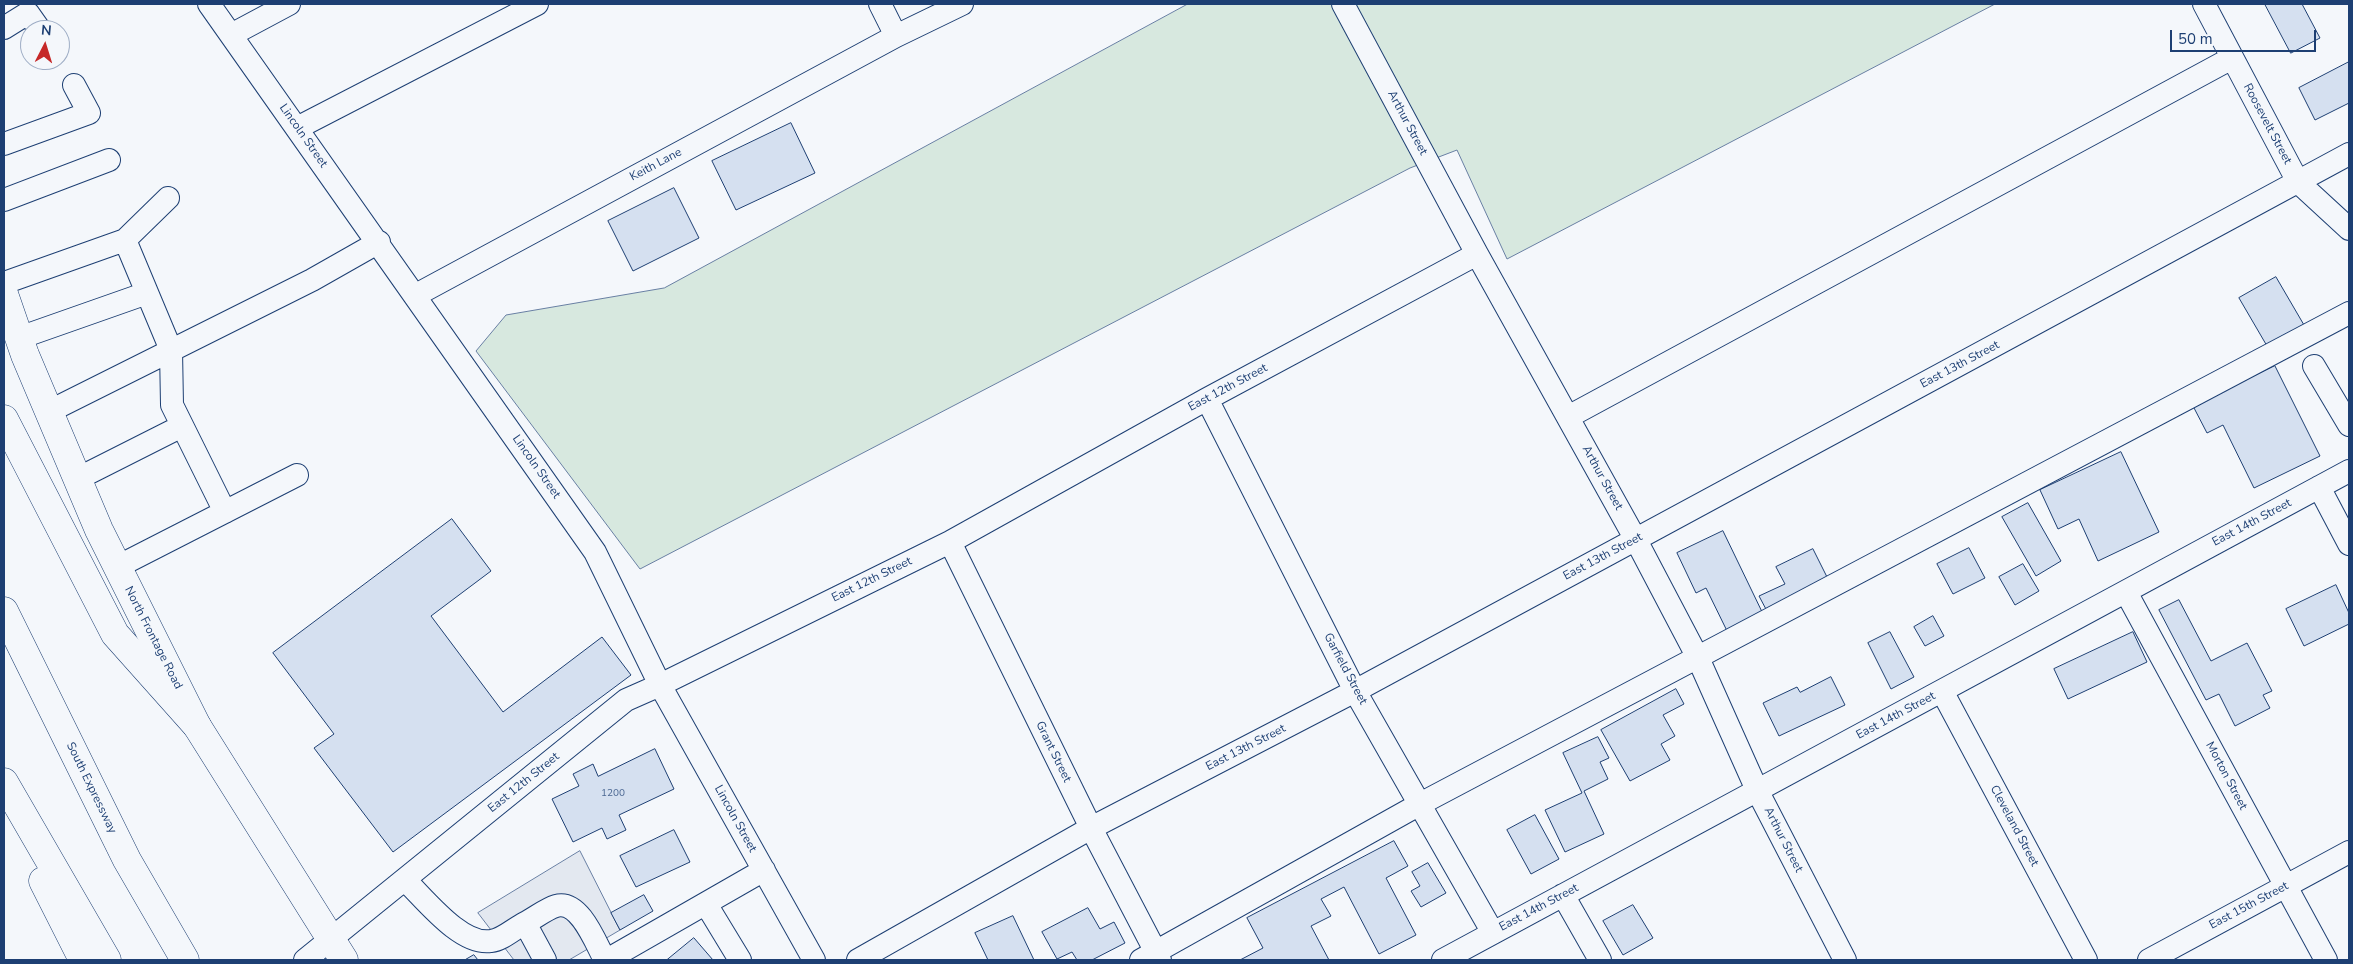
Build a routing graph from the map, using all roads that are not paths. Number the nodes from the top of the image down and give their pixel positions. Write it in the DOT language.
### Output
graph roads {
  1 [pos="209,4"];
  2 [pos="289,4"];
  3 [pos="537,4"];
  4 [pos="880,4"];
  5 [pos="962,4"];
  6 [pos="1343,4"];
  7 [pos="2204,4"];
  8 [pos="33,20"];
  9 [pos="4,28"];
  10 [pos="231,35"];
  11 [pos="896,36"];
  12 [pos="2232,58"];
  13 [pos="74,85"];
  14 [pos="297,128"];
  15 [pos="4,144"];
  16 [pos="2349,154"];
  17 [pos="109,160"];
  18 [pos="2298,182"];
  19 [pos="168,198"];
  20 [pos="4,200"];
  21 [pos="2349,229"];
  22 [pos="125,240"];
  23 [pos="378,242"];
  24 [pos="1477,254"];
  25 [pos="4,283"];
  26 [pos="147,293"];
  27 [pos="4,294"];
  28 [pos="416,295"];
  29 [pos="2349,313"];
  30 [pos="19,338"];
  31 [pos="172,350"];
  32 [pos="2314,366"];
  33 [pos="1207,399"];
  34 [pos="48,412"];
  35 [pos="1568,417"];
  36 [pos="4,419"];
  37 [pos="2349,425"];
  38 [pos="182,426"];
  39 [pos="2349,471"];
  40 [pos="297,475"];
  41 [pos="77,479"];
  42 [pos="2319,488"];
  43 [pos="225,512"];
  44 [pos="1636,540"];
  45 [pos="950,542"];
  46 [pos="2349,544"];
  47 [pos="117,567"];
  48 [pos="2126,592"];
  49 [pos="4,612"];
  50 [pos="1698,658"];
  51 [pos="660,685"];
  52 [pos="1355,691"];
  53 [pos="1942,691"];
  54 [pos="197,726"];
  55 [pos="4,782"];
  56 [pos="1757,790"];
  57 [pos="4,796"];
  58 [pos="1420,804"];
  59 [pos="1091,828"];
  60 [pos="2349,852"];
  61 [pos="764,870"];
  62 [pos="405,880"];
  63 [pos="2286,886"];
  64 [pos="1563,895"];
  65 [pos="706,904"];
  66 [pos="525,923"];
  67 [pos="1493,933"];
  68 [pos="338,950"];
  69 [pos="1152,957"];
  70 [pos="83,960"];
  71 [pos="107,960"];
  72 [pos="186,960"];
  73 [pos="305,960"];
  74 [pos="545,960"];
  75 [pos="606,960"];
  76 [pos="740,960"];
  77 [pos="814,960"];
  78 [pos="858,960"];
  79 [pos="1443,960"];
  80 [pos="1600,960"];
  81 [pos="1845,960"];
  82 [pos="2086,960"];
  83 [pos="2149,960"];
  84 [pos="2326,960"];
  1 -- 10 [label="street, Lincoln Street"];
  2 -- 10 [label="street"];
  3 -- 14 [label="street"];
  4 -- 11 [label="street"];
  5 -- 11 [label="street, Keith Lane"];
  6 -- 24 [label="street, Arthur Street"];
  7 -- 12 [label="street, Roosevelt Street"];
  8 -- 9 [label="street"];
  10 -- 14 [label="street, Lincoln Street"];
  11 -- 28 [label="street, Keith Lane"];
  12 -- 18 [label="street, Roosevelt Street"];
  12 -- 35 [label="street"];
  13 -- 15 [label="street"];
  14 -- 23 [label="street, Lincoln Street"];
  16 -- 18 [label="street, East 13th Street"];
  17 -- 20 [label="street"];
  18 -- 21 [label="street, Roosevelt Street"];
  18 -- 44 [label="street, East 13th Street"];
  19 -- 22 [label="street"];
  22 -- 25 [label="street"];
  22 -- 26 [label="street"];
  23 -- 28 [label="street, Lincoln Street"];
  23 -- 31 [label="street"];
  24 -- 33 [label="street, East 12th Street"];
  24 -- 35 [label="street, Arthur Street"];
  26 -- 30 [label="street"];
  26 -- 31 [label="street"];
  27 -- 30 [label="main road, North Frontage Road"];
  28 -- 51 [label="street, Lincoln Street"];
  29 -- 50 [label="street"];
  30 -- 34 [label="main road, North Frontage Road"];
  31 -- 34 [label="street"];
  31 -- 38 [label="street"];
  32 -- 37 [label="street"];
  33 -- 45 [label="street, East 12th Street"];
  33 -- 52 [label="street, Garfield Street"];
  34 -- 41 [label="main road, North Frontage Road"];
  35 -- 44 [label="street, Arthur Street"];
  36 -- 54 [label="main road"];
  38 -- 41 [label="street"];
  38 -- 43 [label="street"];
  39 -- 42 [label="street, East 14th Street"];
  40 -- 43 [label="street"];
  41 -- 47 [label="main road, North Frontage Road"];
  42 -- 46 [label="street"];
  42 -- 48 [label="street, East 14th Street"];
  43 -- 47 [label="street"];
  44 -- 50 [label="street, Arthur Street"];
  44 -- 52 [label="street, East 13th Street"];
  45 -- 51 [label="street, East 12th Street"];
  45 -- 59 [label="street, Grant Street"];
  47 -- 54 [label="main road, North Frontage Road"];
  48 -- 53 [label="street, East 14th Street"];
  48 -- 63 [label="street, Morton Street"];
  49 -- 72 [label="main road, South Expressway"];
  50 -- 56 [label="street, Arthur Street"];
  50 -- 58 [label="street"];
  51 -- 61 [label="street, Lincoln Street"];
  51 -- 62 [label="street, East 12th Street"];
  52 -- 58 [label="street, Garfield Street"];
  52 -- 59 [label="street, East 13th Street"];
  53 -- 56 [label="street, East 14th Street"];
  53 -- 82 [label="street, Cleveland Street"];
  54 -- 68 [label="main road, North Frontage Road"];
  55 -- 71 [label="main road"];
  56 -- 64 [label="street, East 14th Street"];
  56 -- 81 [label="street, Arthur Street"];
  57 -- 70 [label="main road"];
  58 -- 67 [label="street, Garfield Street"];
  58 -- 69 [label="street"];
  59 -- 69 [label="street, Grant Street"];
  59 -- 78 [label="street, East 13th Street"];
  60 -- 63 [label="street, East 15th Street"];
  61 -- 65 [label="street"];
  61 -- 77 [label="street, Lincoln Street"];
  62 -- 66 [label="street"];
  62 -- 68 [label="street, East 12th Street"];
  63 -- 83 [label="street, East 15th Street"];
  63 -- 84 [label="street, Morton Street"];
  64 -- 67 [label="street, East 14th Street"];
  64 -- 80 [label="street"];
  65 -- 75 [label="street"];
  65 -- 76 [label="street"];
  66 -- 74 [label="street"];
  66 -- 75 [label="street"];
  67 -- 79 [label="street, East 14th Street"];
  68 -- 73 [label="street, East 12th Street"];
}
